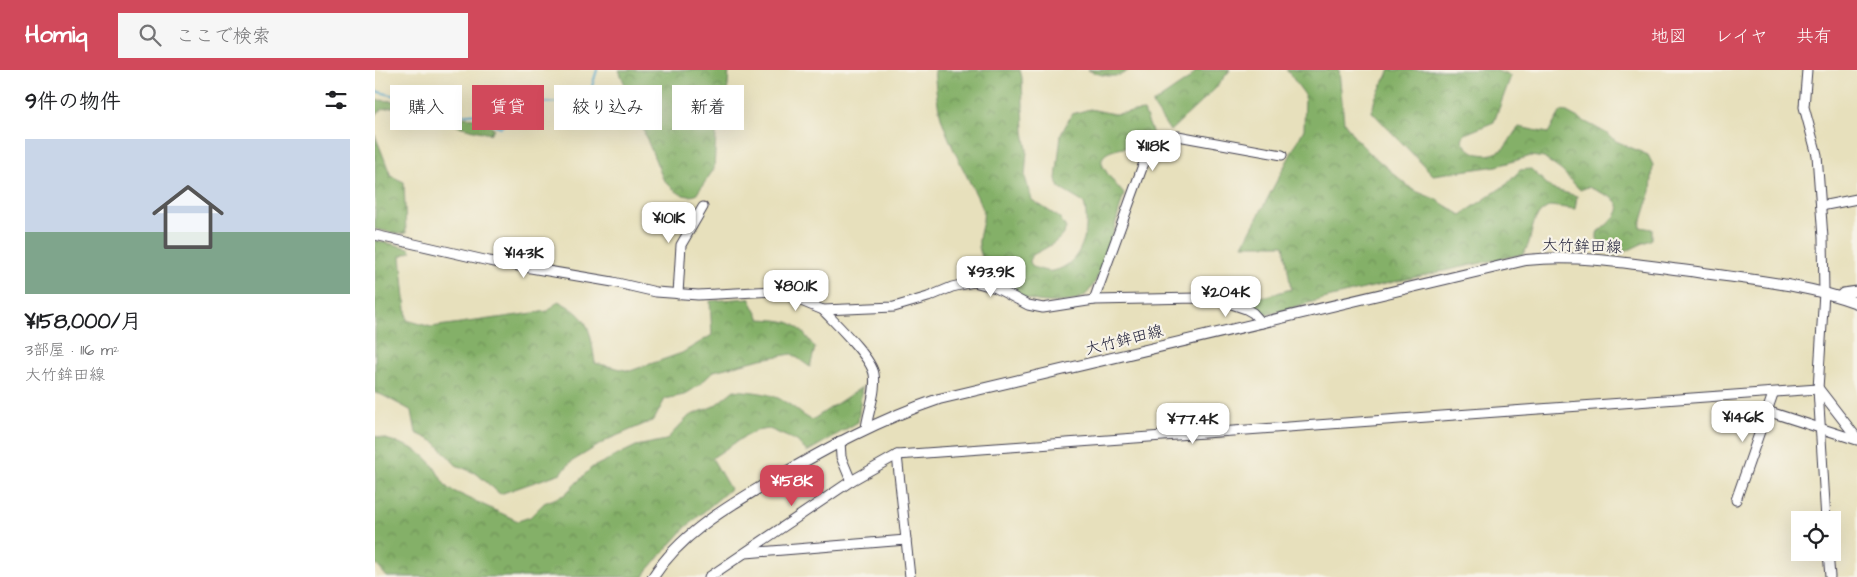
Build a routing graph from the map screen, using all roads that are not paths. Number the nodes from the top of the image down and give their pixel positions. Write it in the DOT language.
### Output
graph roads {
  1 [pos="1807,70"];
  2 [pos="1282,155"];
  3 [pos="1857,199"];
  4 [pos="1821,206"];
  5 [pos="703,208"];
  6 [pos="375,235"];
  7 [pos="1857,291"];
  8 [pos="1824,292"];
  9 [pos="678,294"];
  10 [pos="1839,297"];
  11 [pos="1094,300"];
  12 [pos="1857,303"];
  13 [pos="823,310"];
  14 [pos="1262,323"];
  15 [pos="1819,389"];
  16 [pos="1773,394"];
  17 [pos="1461,410"];
  18 [pos="1767,411"];
  19 [pos="1470,414"];
  20 [pos="866,428"];
  21 [pos="1820,429"];
  22 [pos="1857,439"];
  23 [pos="840,441"];
  24 [pos="897,455"];
  25 [pos="851,481"];
  26 [pos="1736,500"];
  27 [pos="1825,511"];
  28 [pos="905,540"];
  29 [pos="746,552"];
  30 [pos="1829,561"];
  31 [pos="653,577"];
  32 [pos="709,577"];
  33 [pos="910,577"];
  34 [pos="1830,577"];
  1 -- 4 [label="street"];
  2 -- 11 [label="street"];
  3 -- 4 [label="street"];
  4 -- 8 [label="street"];
  5 -- 9 [label="street"];
  6 -- 9 [label="street"];
  7 -- 10 [label="street"];
  8 -- 10 [label="main road, 大竹鉾田線"];
  8 -- 14 [label="main road, 大竹鉾田線"];
  8 -- 15 [label="street"];
  9 -- 13 [label="street"];
  10 -- 12 [label="main road, 大竹鉾田線"];
  11 -- 13 [label="street"];
  11 -- 14 [label="street"];
  13 -- 20 [label="street"];
  14 -- 20 [label="main road, 大竹鉾田線"];
  15 -- 16 [label="street"];
  15 -- 21 [label="street"];
  15 -- 22 [label="street"];
  16 -- 18 [label="street"];
  16 -- 19 [label="street"];
  17 -- 19 [label="street"];
  18 -- 21 [label="street"];
  18 -- 26 [label="street"];
  19 -- 24 [label="street"];
  20 -- 23 [label="main road, 大竹鉾田線"];
  21 -- 22 [label="street"];
  21 -- 27 [label="street"];
  23 -- 25 [label="street"];
  23 -- 31 [label="main road, 大竹鉾田線"];
  24 -- 25 [label="street"];
  24 -- 28 [label="street"];
  25 -- 29 [label="street"];
  28 -- 29 [label="street"];
  28 -- 33 [label="street"];
  29 -- 32 [label="street"];
  30 -- 34 [label="street"];
}
